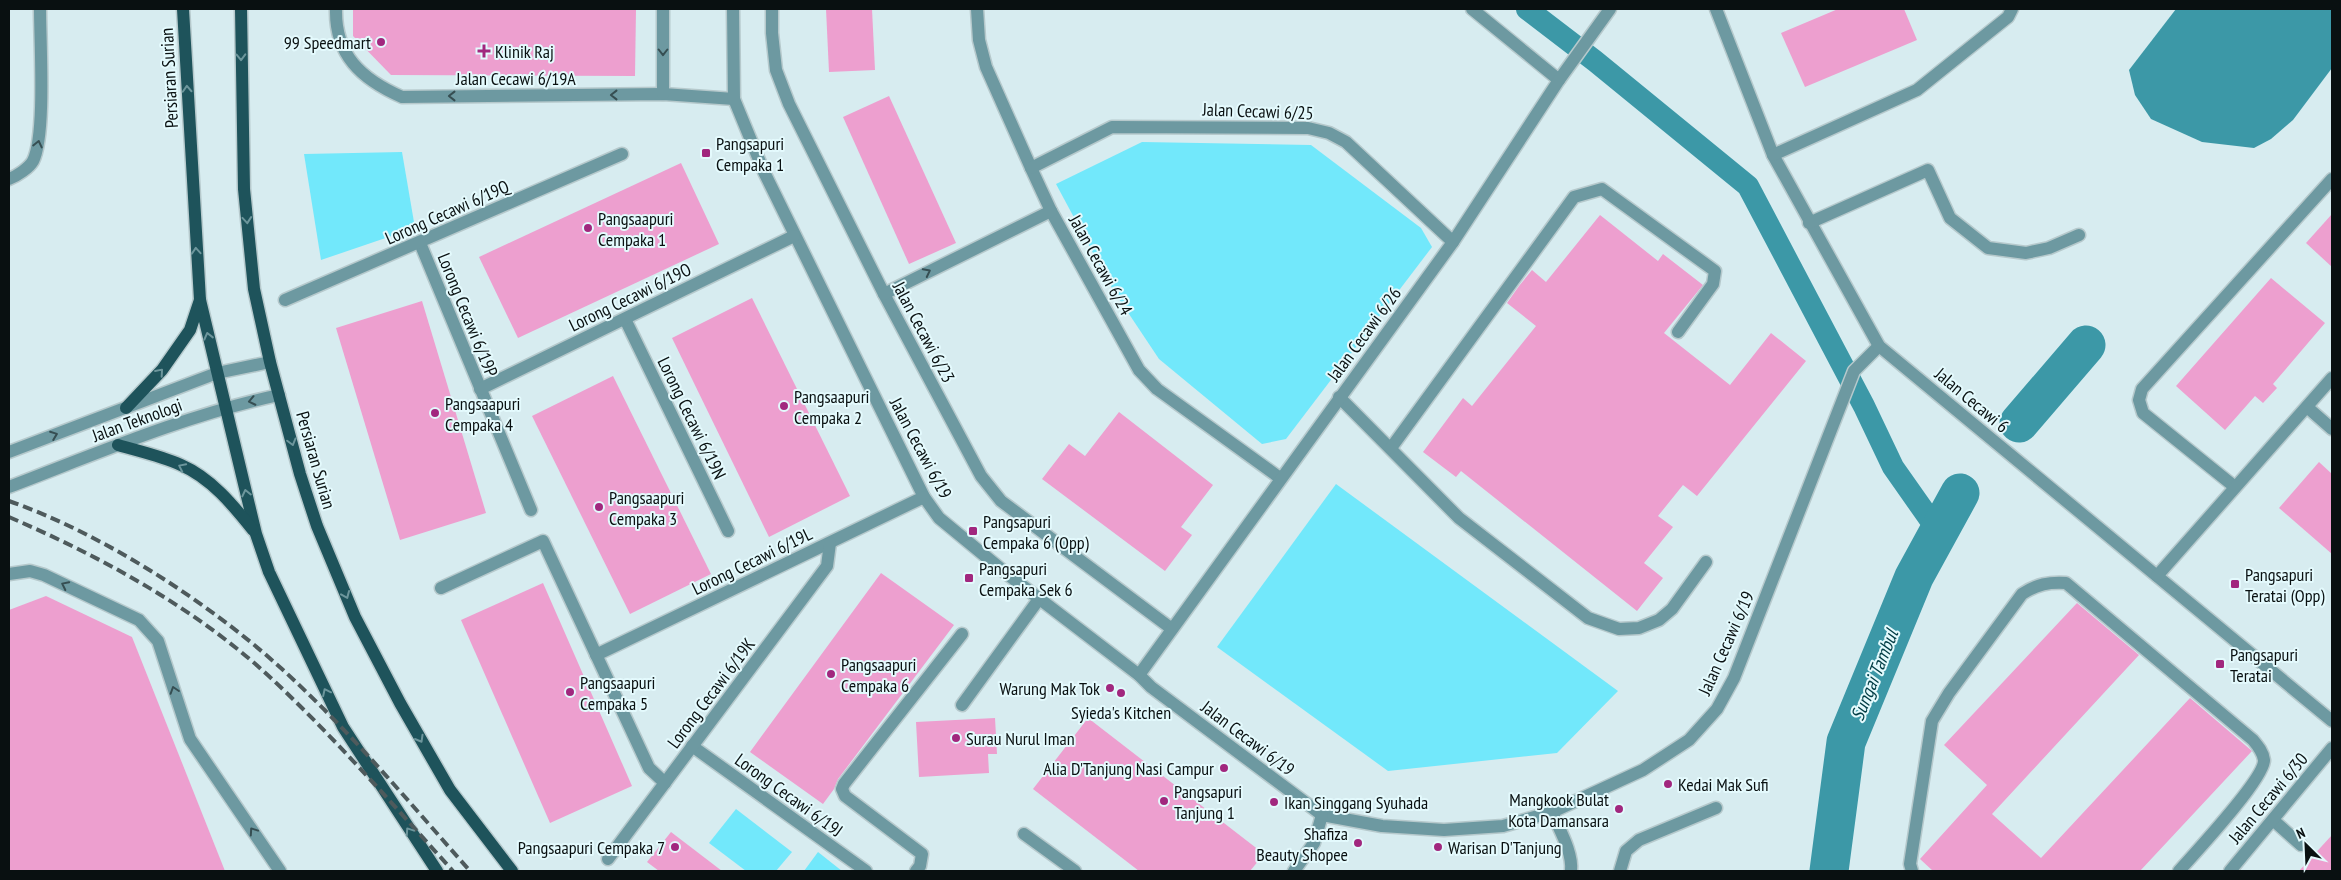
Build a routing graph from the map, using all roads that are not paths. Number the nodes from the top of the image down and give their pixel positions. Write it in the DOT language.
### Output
graph roads {
  1 [pos="40,9"];
  2 [pos="183,9"];
  3 [pos="241,9"];
  4 [pos="336,9"];
  5 [pos="663,9"];
  6 [pos="733,9"];
  7 [pos="772,9"];
  8 [pos="977,9"];
  9 [pos="1472,9"];
  10 [pos="1610,9"];
  11 [pos="1716,9"];
  12 [pos="2012,9"];
  13 [pos="1559,80"];
  14 [pos="663,94"];
  15 [pos="734,99"];
  16 [pos="622,154"];
  17 [pos="1772,154"];
  18 [pos="1031,168"];
  19 [pos="9,179"];
  20 [pos="2332,179"];
  21 [pos="1051,210"];
  22 [pos="1809,223"];
  23 [pos="2078,235"];
  24 [pos="794,236"];
  25 [pos="1453,242"];
  26 [pos="420,243"];
  27 [pos="884,294"];
  28 [pos="200,300"];
  29 [pos="285,300"];
  30 [pos="624,319"];
  31 [pos="1678,332"];
  32 [pos="1879,346"];
  33 [pos="270,362"];
  34 [pos="217,373"];
  35 [pos="2332,378"];
  36 [pos="480,389"];
  37 [pos="279,395"];
  38 [pos="1339,397"];
  39 [pos="225,407"];
  40 [pos="2306,407"];
  41 [pos="126,408"];
  42 [pos="2332,429"];
  43 [pos="118,445"];
  44 [pos="1391,448"];
  45 [pos="9,452"];
  46 [pos="1280,478"];
  47 [pos="9,487"];
  48 [pos="2235,487"];
  49 [pos="924,497"];
  50 [pos="531,510"];
  51 [pos="728,531"];
  52 [pos="256,534"];
  53 [pos="830,543"];
  54 [pos="1706,562"];
  55 [pos="9,574"];
  56 [pos="2157,576"];
  57 [pos="440,588"];
  58 [pos="1039,599"];
  59 [pos="1172,629"];
  60 [pos="962,634"];
  61 [pos="596,655"];
  62 [pos="1139,675"];
  63 [pos="962,705"];
  64 [pos="2332,721"];
  65 [pos="692,746"];
  66 [pos="2332,748"];
  67 [pos="665,783"];
  68 [pos="1716,808"];
  69 [pos="1552,812"];
  70 [pos="1322,816"];
  71 [pos="2273,820"];
  72 [pos="1024,834"];
  73 [pos="2301,845"];
  74 [pos="608,859"];
  75 [pos="280,871"];
  76 [pos="437,871"];
  77 [pos="512,871"];
  78 [pos="866,871"];
  79 [pos="916,871"];
  80 [pos="1075,871"];
  81 [pos="1294,871"];
  82 [pos="1571,871"];
  83 [pos="1620,871"];
  84 [pos="1912,871"];
  85 [pos="2179,871"];
  86 [pos="2230,871"];
  19 -- 1 [label="street, one-way"];
  28 -- 2 [label="main road, Persiaran Surian, one-way"];
  3 -- 33 [label="main road, Persiaran Surian, one-way"];
  14 -- 4 [label="street, Jalan Cecawi 6/19A, one-way"];
  5 -- 14 [label="street, one-way"];
  6 -- 15 [label="street, Jalan Cecawi 6/19"];
  7 -- 27 [label="street, Jalan Cecawi 6/23"];
  8 -- 18 [label="street, Jalan Cecawi 6/24"];
  9 -- 13 [label="street"];
  10 -- 13 [label="street, Jalan Cecawi 6/26"];
  11 -- 17 [label="street, Jalan Cecawi 6"];
  12 -- 17 [label="street"];
  13 -- 25 [label="street, Jalan Cecawi 6/26"];
  14 -- 15 [label="street, Jalan Cecawi 6/19A"];
  15 -- 24 [label="street, Jalan Cecawi 6/19"];
  16 -- 26 [label="street, Lorong Cecawi 6/19Q"];
  17 -- 22 [label="street, Jalan Cecawi 6"];
  18 -- 21 [label="street, Jalan Cecawi 6/24"];
  18 -- 25 [label="street, Jalan Cecawi 6/25"];
  20 -- 48 [label="street"];
  27 -- 21 [label="street, one-way"];
  21 -- 46 [label="street, Jalan Cecawi 6/24"];
  22 -- 23 [label="street"];
  22 -- 32 [label="street, Jalan Cecawi 6"];
  24 -- 30 [label="street, Lorong Cecawi 6/19O"];
  24 -- 49 [label="street, Jalan Cecawi 6/19"];
  25 -- 38 [label="street, Jalan Cecawi 6/26"];
  26 -- 29 [label="street, Lorong Cecawi 6/19Q"];
  26 -- 36 [label="street, Lorong Cecawi 6/19P"];
  27 -- 59 [label="street, Jalan Cecawi 6/23"];
  34 -- 28 [label="main road, Persiaran Surian, one-way"];
  41 -- 28 [label="main road, one-way"];
  30 -- 36 [label="street, Lorong Cecawi 6/19O"];
  30 -- 51 [label="street, Lorong Cecawi 6/19N"];
  31 -- 44 [label="street"];
  32 -- 56 [label="street, Jalan Cecawi 6"];
  32 -- 69 [label="street, Jalan Cecawi 6/19"];
  33 -- 34 [label="street, Jalan Teknologi"];
  33 -- 37 [label="main road, Persiaran Surian"];
  34 -- 39 [label="main road, Persiaran Surian"];
  34 -- 41 [label="street, Jalan Teknologi"];
  35 -- 40 [label="street"];
  36 -- 50 [label="street, Lorong Cecawi 6/19P"];
  37 -- 39 [label="street, Jalan Teknologi, one-way"];
  37 -- 77 [label="main road, Persiaran Surian, one-way"];
  38 -- 44 [label="street"];
  38 -- 46 [label="street, Jalan Cecawi 6/26"];
  39 -- 43 [label="street, Jalan Teknologi"];
  52 -- 39 [label="main road, Persiaran Surian, one-way"];
  40 -- 42 [label="street"];
  40 -- 48 [label="street"];
  45 -- 41 [label="street, Jalan Teknologi, one-way"];
  43 -- 47 [label="street, Jalan Teknologi"];
  52 -- 43 [label="main road, one-way"];
  44 -- 54 [label="street"];
  46 -- 59 [label="street, Jalan Cecawi 6/26"];
  48 -- 56 [label="street"];
  49 -- 53 [label="street, Lorong Cecawi 6/19L"];
  49 -- 58 [label="street, Jalan Cecawi 6/19"];
  76 -- 52 [label="main road, Persiaran Surian, one-way"];
  53 -- 61 [label="street, Lorong Cecawi 6/19L"];
  53 -- 65 [label="street, Lorong Cecawi 6/19K"];
  75 -- 55 [label="street, one-way"];
  56 -- 64 [label="street, Jalan Cecawi 6"];
  57 -- 61 [label="street"];
  58 -- 62 [label="street, Jalan Cecawi 6/19"];
  58 -- 63 [label="street"];
  59 -- 62 [label="street, Jalan Cecawi 6/26"];
  60 -- 79 [label="street"];
  61 -- 67 [label="street"];
  62 -- 70 [label="street, Jalan Cecawi 6/19"];
  65 -- 67 [label="street, Lorong Cecawi 6/19K"];
  65 -- 78 [label="street, Lorong Cecawi 6/19J"];
  66 -- 71 [label="street, Jalan Cecawi 6/30"];
  67 -- 74 [label="street, Lorong Cecawi 6/19K"];
  68 -- 83 [label="street"];
  69 -- 70 [label="street, Jalan Cecawi 6/19"];
  69 -- 82 [label="street"];
  70 -- 81 [label="street"];
  71 -- 73 [label="street"];
  71 -- 86 [label="street, Jalan Cecawi 6/30"];
  72 -- 80 [label="street"];
  84 -- 85 [label="street"];
}
